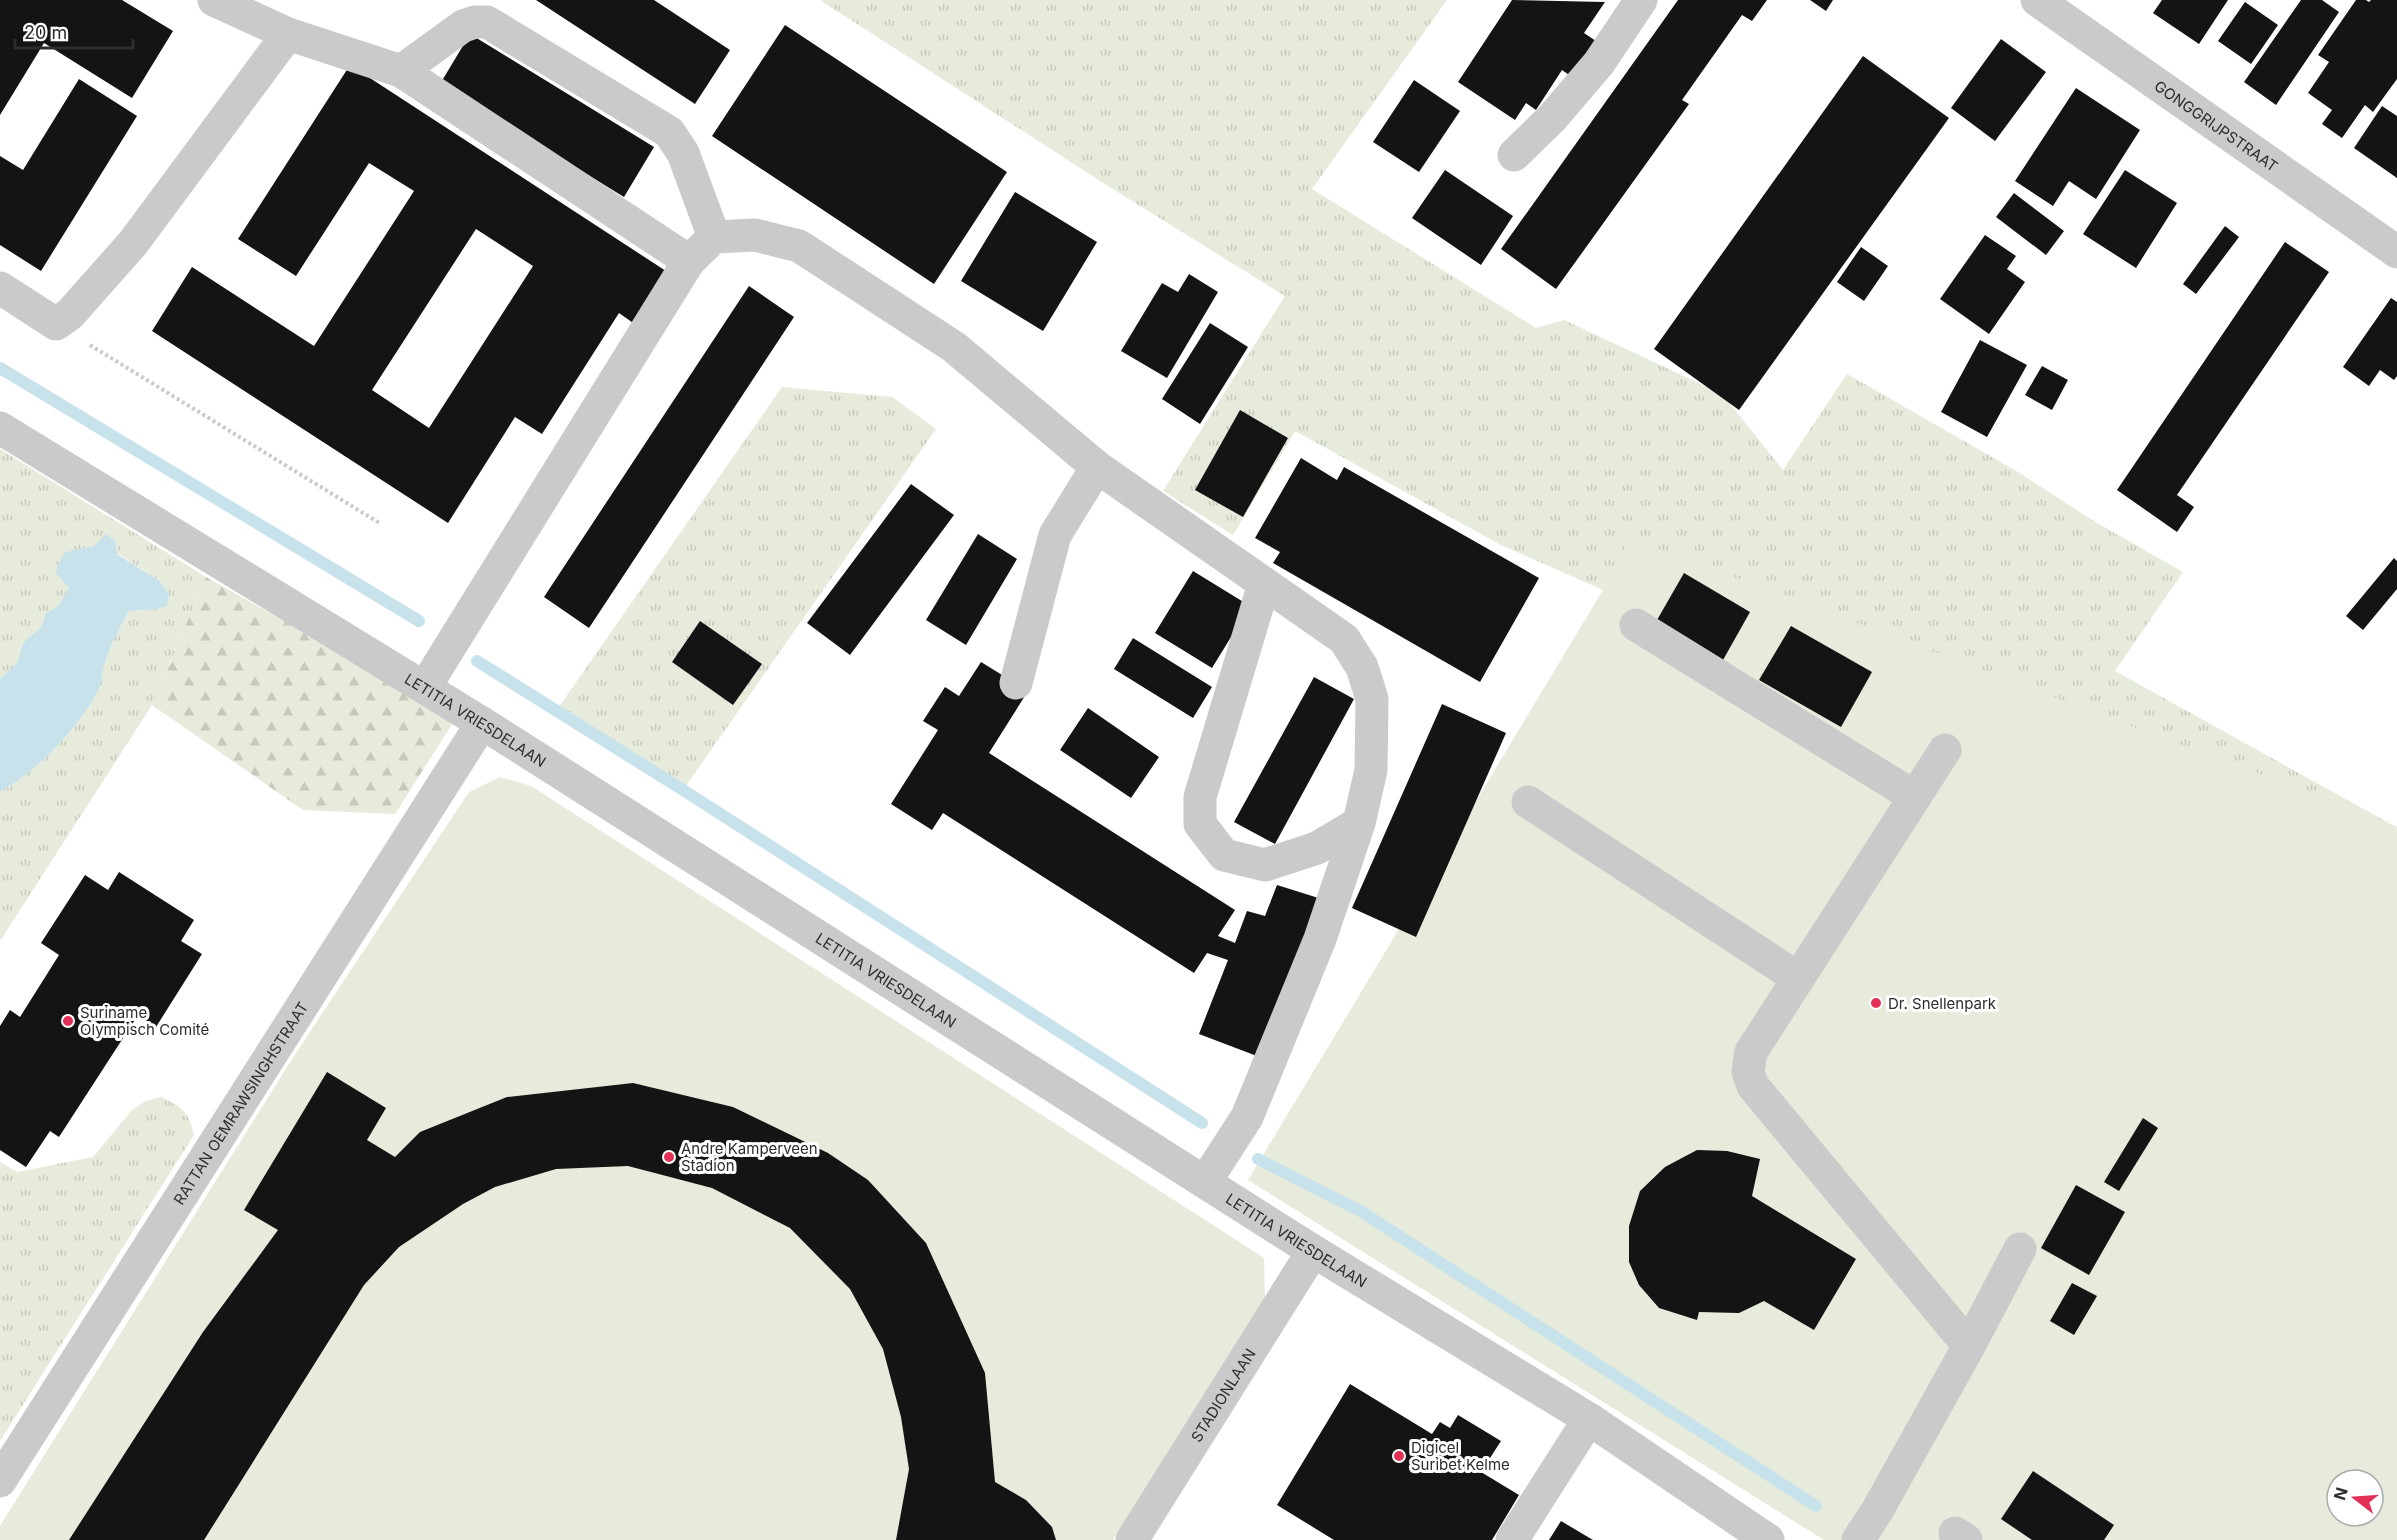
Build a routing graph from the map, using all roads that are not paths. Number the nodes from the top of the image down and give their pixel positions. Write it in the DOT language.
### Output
graph roads {
  1 [pos="214,0"];
  2 [pos="1641,0"];
  3 [pos="2037,0"];
  4 [pos="288,34"];
  5 [pos="401,71"];
  6 [pos="1514,155"];
  7 [pos="714,237"];
  8 [pos="2397,252"];
  9 [pos="689,261"];
  10 [pos="0,288"];
  11 [pos="0,428"];
  12 [pos="1097,467"];
  13 [pos="1264,584"];
  14 [pos="1635,625"];
  15 [pos="1016,683"];
  16 [pos="424,687"];
  17 [pos="482,723"];
  18 [pos="1945,750"];
  19 [pos="1915,797"];
  20 [pos="1528,802"];
  21 [pos="1359,824"];
  22 [pos="1798,978"];
  23 [pos="1205,1182"];
  24 [pos="2020,1249"];
  25 [pos="1313,1251"];
  26 [pos="1969,1347"];
  27 [pos="1589,1419"];
  28 [pos="0,1481"];
  29 [pos="1132,1540"];
  30 [pos="1512,1540"];
  31 [pos="1768,1540"];
  32 [pos="1858,1540"];
  1 -- 4 [label="street"];
  2 -- 6 [label="street"];
  3 -- 8 [label="street, GONGGRIJPSTRAAT"];
  4 -- 5 [label="street"];
  4 -- 10 [label="street"];
  5 -- 7 [label="street"];
  5 -- 9 [label="street"];
  7 -- 9 [label="street"];
  7 -- 12 [label="street"];
  9 -- 16 [label="street"];
  11 -- 16 [label="street, LETITIA VRIESDELAAN"];
  12 -- 13 [label="street"];
  12 -- 15 [label="street"];
  13 -- 21 [label="street"];
  13 -- 21 [label="street"];
  14 -- 19 [label="street"];
  16 -- 17 [label="street, LETITIA VRIESDELAAN"];
  17 -- 23 [label="street, LETITIA VRIESDELAAN"];
  17 -- 28 [label="street, RATTAN OEMRAWSINGHSTRAAT"];
  18 -- 19 [label="street"];
  19 -- 22 [label="street"];
  20 -- 22 [label="street"];
  21 -- 23 [label="street"];
  22 -- 26 [label="street"];
  23 -- 25 [label="street, LETITIA VRIESDELAAN"];
  24 -- 26 [label="street"];
  25 -- 27 [label="street, LETITIA VRIESDELAAN"];
  25 -- 29 [label="street, STADIONLAAN"];
  26 -- 32 [label="street"];
  27 -- 30 [label="street"];
  27 -- 31 [label="street, LETITIA VRIESDELAAN"];
}
